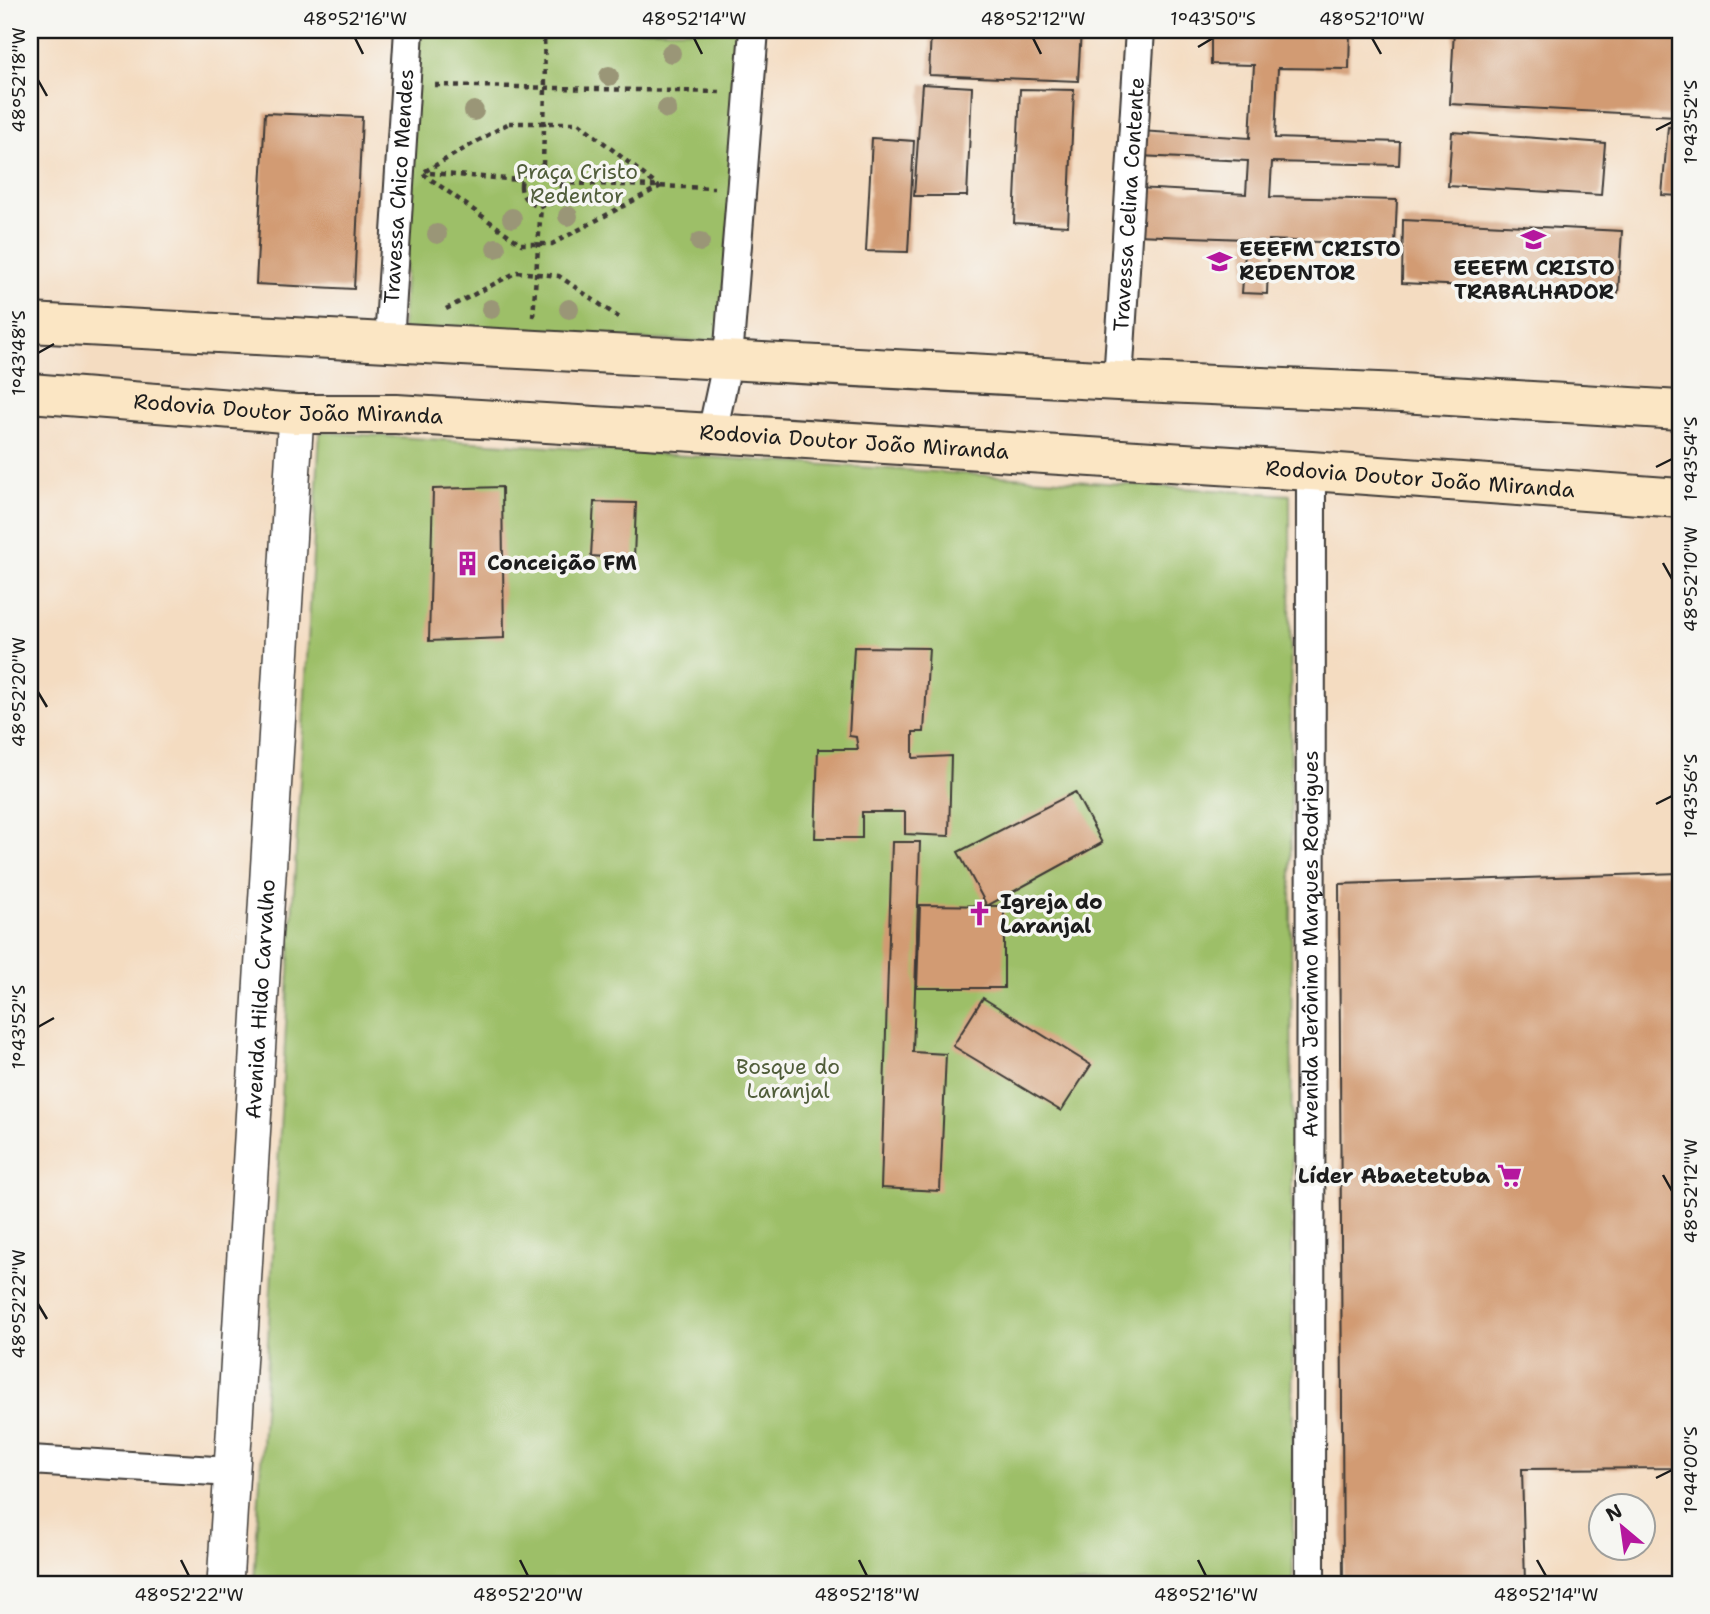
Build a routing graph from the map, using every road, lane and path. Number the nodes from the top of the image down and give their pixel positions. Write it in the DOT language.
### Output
graph roads {
  1 [pos="409,30"];
  2 [pos="544,30"];
  3 [pos="754,30"];
  4 [pos="1140,30"];
  5 [pos="427,85"];
  6 [pos="545,88"];
  7 [pos="723,92"];
  8 [pos="545,124"];
  9 [pos="543,165"];
  10 [pos="422,173"];
  11 [pos="521,180"];
  12 [pos="561,183"];
  13 [pos="659,187"];
  14 [pos="720,188"];
  15 [pos="541,206"];
  16 [pos="538,244"];
  17 [pos="536,274"];
  18 [pos="437,313"];
  19 [pos="533,319"];
  20 [pos="30,323"];
  21 [pos="630,325"];
  22 [pos="389,342"];
  23 [pos="728,359"];
  24 [pos="1118,381"];
  25 [pos="30,393"];
  26 [pos="1680,410"];
  27 [pos="296,414"];
  28 [pos="712,433"];
  29 [pos="1311,471"];
  30 [pos="1680,498"];
  31 [pos="30,1460"];
  32 [pos="232,1472"];
  33 [pos="225,1584"];
  34 [pos="1310,1584"];
  1 -- 22 [label="street, Travessa Chico Mendes"];
  2 -- 6 [label="path"];
  3 -- 23 [label="street"];
  4 -- 24 [label="street, Travessa Celina Contente"];
  5 -- 6 [label="path"];
  6 -- 7 [label="path"];
  6 -- 8 [label="path"];
  8 -- 9 [label="path"];
  8 -- 10 [label="path"];
  8 -- 13 [label="path"];
  9 -- 11 [label="path"];
  9 -- 12 [label="path"];
  10 -- 11 [label="path"];
  10 -- 16 [label="path"];
  11 -- 15 [label="path"];
  12 -- 13 [label="path"];
  12 -- 15 [label="path"];
  13 -- 14 [label="path"];
  13 -- 16 [label="path"];
  15 -- 16 [label="path"];
  16 -- 17 [label="path"];
  17 -- 18 [label="path"];
  17 -- 19 [label="path"];
  17 -- 21 [label="path"];
  20 -- 22 [label="main road"];
  22 -- 23 [label="main road"];
  23 -- 24 [label="main road"];
  23 -- 28 [label="street"];
  24 -- 26 [label="main road"];
  25 -- 27 [label="main road, Rodovia Doutor João Miranda"];
  27 -- 28 [label="main road, Rodovia Doutor João Miranda"];
  27 -- 32 [label="street, Avenida Hildo Carvalho"];
  28 -- 29 [label="main road, Rodovia Doutor João Miranda"];
  29 -- 30 [label="main road, Rodovia Doutor João Miranda"];
  29 -- 34 [label="street, Avenida Jerônimo Marques Rodrigues"];
  31 -- 32 [label="street"];
  32 -- 33 [label="street, Avenida Hildo Carvalho"];
}
